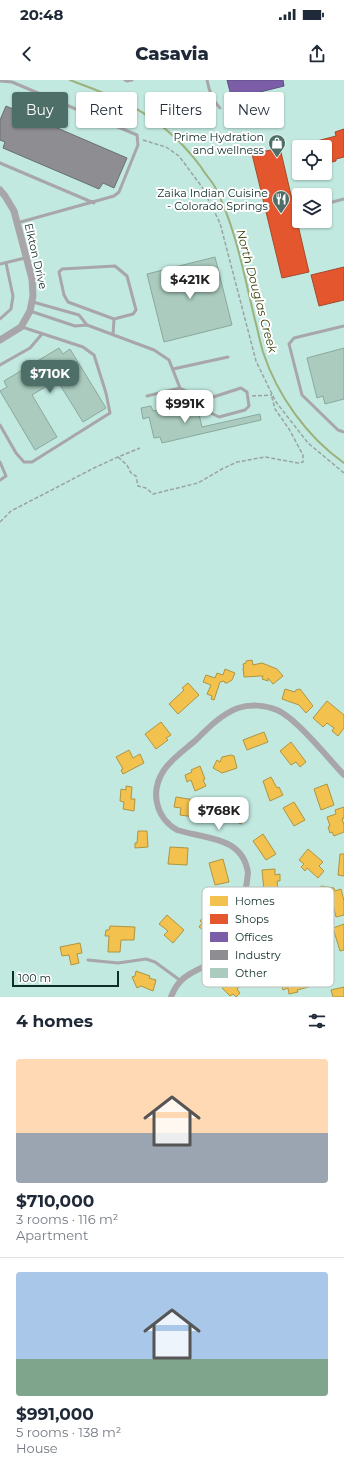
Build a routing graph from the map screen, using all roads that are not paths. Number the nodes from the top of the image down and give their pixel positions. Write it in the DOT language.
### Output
graph roads {
  1 [pos="125,80"];
  2 [pos="132,80"];
  3 [pos="207,80"];
  4 [pos="0,81"];
  5 [pos="220,108"];
  6 [pos="0,163"];
  7 [pos="0,190"];
  8 [pos="344,199"];
  9 [pos="332,202"];
  10 [pos="94,203"];
  11 [pos="17,223"];
  12 [pos="26,257"];
  13 [pos="6,263"];
  14 [pos="0,264"];
  15 [pos="33,302"];
  16 [pos="30,311"];
  17 [pos="114,319"];
  18 [pos="0,320"];
  19 [pos="86,325"];
  20 [pos="344,326"];
  21 [pos="21,327"];
  22 [pos="42,334"];
  23 [pos="113,335"];
  24 [pos="0,340"];
  25 [pos="228,357"];
  26 [pos="0,365"];
  27 [pos="173,369"];
  28 [pos="180,388"];
  29 [pos="147,396"];
  30 [pos="204,400"];
  31 [pos="0,425"];
  32 [pos="344,432"];
  33 [pos="0,462"];
  34 [pos="0,480"];
  35 [pos="344,774"];
  36 [pos="246,887"];
  37 [pos="88,960"];
  38 [pos="202,966"];
  39 [pos="181,981"];
  40 [pos="171,997"];
  1 -- 2 [label="lane"];
  3 -- 5 [label="lane"];
  4 -- 10 [label="lane"];
  6 -- 10 [label="lane"];
  7 -- 11 [label="street, Elkton Drive"];
  8 -- 9 [label="lane"];
  10 -- 11 [label="lane"];
  11 -- 12 [label="street, Elkton Drive"];
  12 -- 13 [label="lane"];
  12 -- 15 [label="street, Elkton Drive"];
  13 -- 14 [label="lane"];
  13 -- 18 [label="lane"];
  15 -- 16 [label="street, Elkton Drive"];
  15 -- 19 [label="lane"];
  16 -- 19 [label="lane"];
  16 -- 21 [label="street, Elkton Drive"];
  17 -- 17 [label="lane"];
  17 -- 23 [label="lane"];
  19 -- 23 [label="lane"];
  20 -- 32 [label="lane"];
  21 -- 22 [label="lane"];
  21 -- 24 [label="street, Elkton Drive"];
  22 -- 26 [label="lane"];
  22 -- 31 [label="lane"];
  23 -- 27 [label="lane"];
  25 -- 27 [label="lane"];
  27 -- 28 [label="lane"];
  28 -- 29 [label="lane"];
  28 -- 30 [label="lane"];
  30 -- 30 [label="lane"];
  33 -- 34 [label="lane"];
  35 -- 36 [label="street"];
  37 -- 39 [label="lane"];
  38 -- 39 [label="street"];
  39 -- 40 [label="street"];
}
